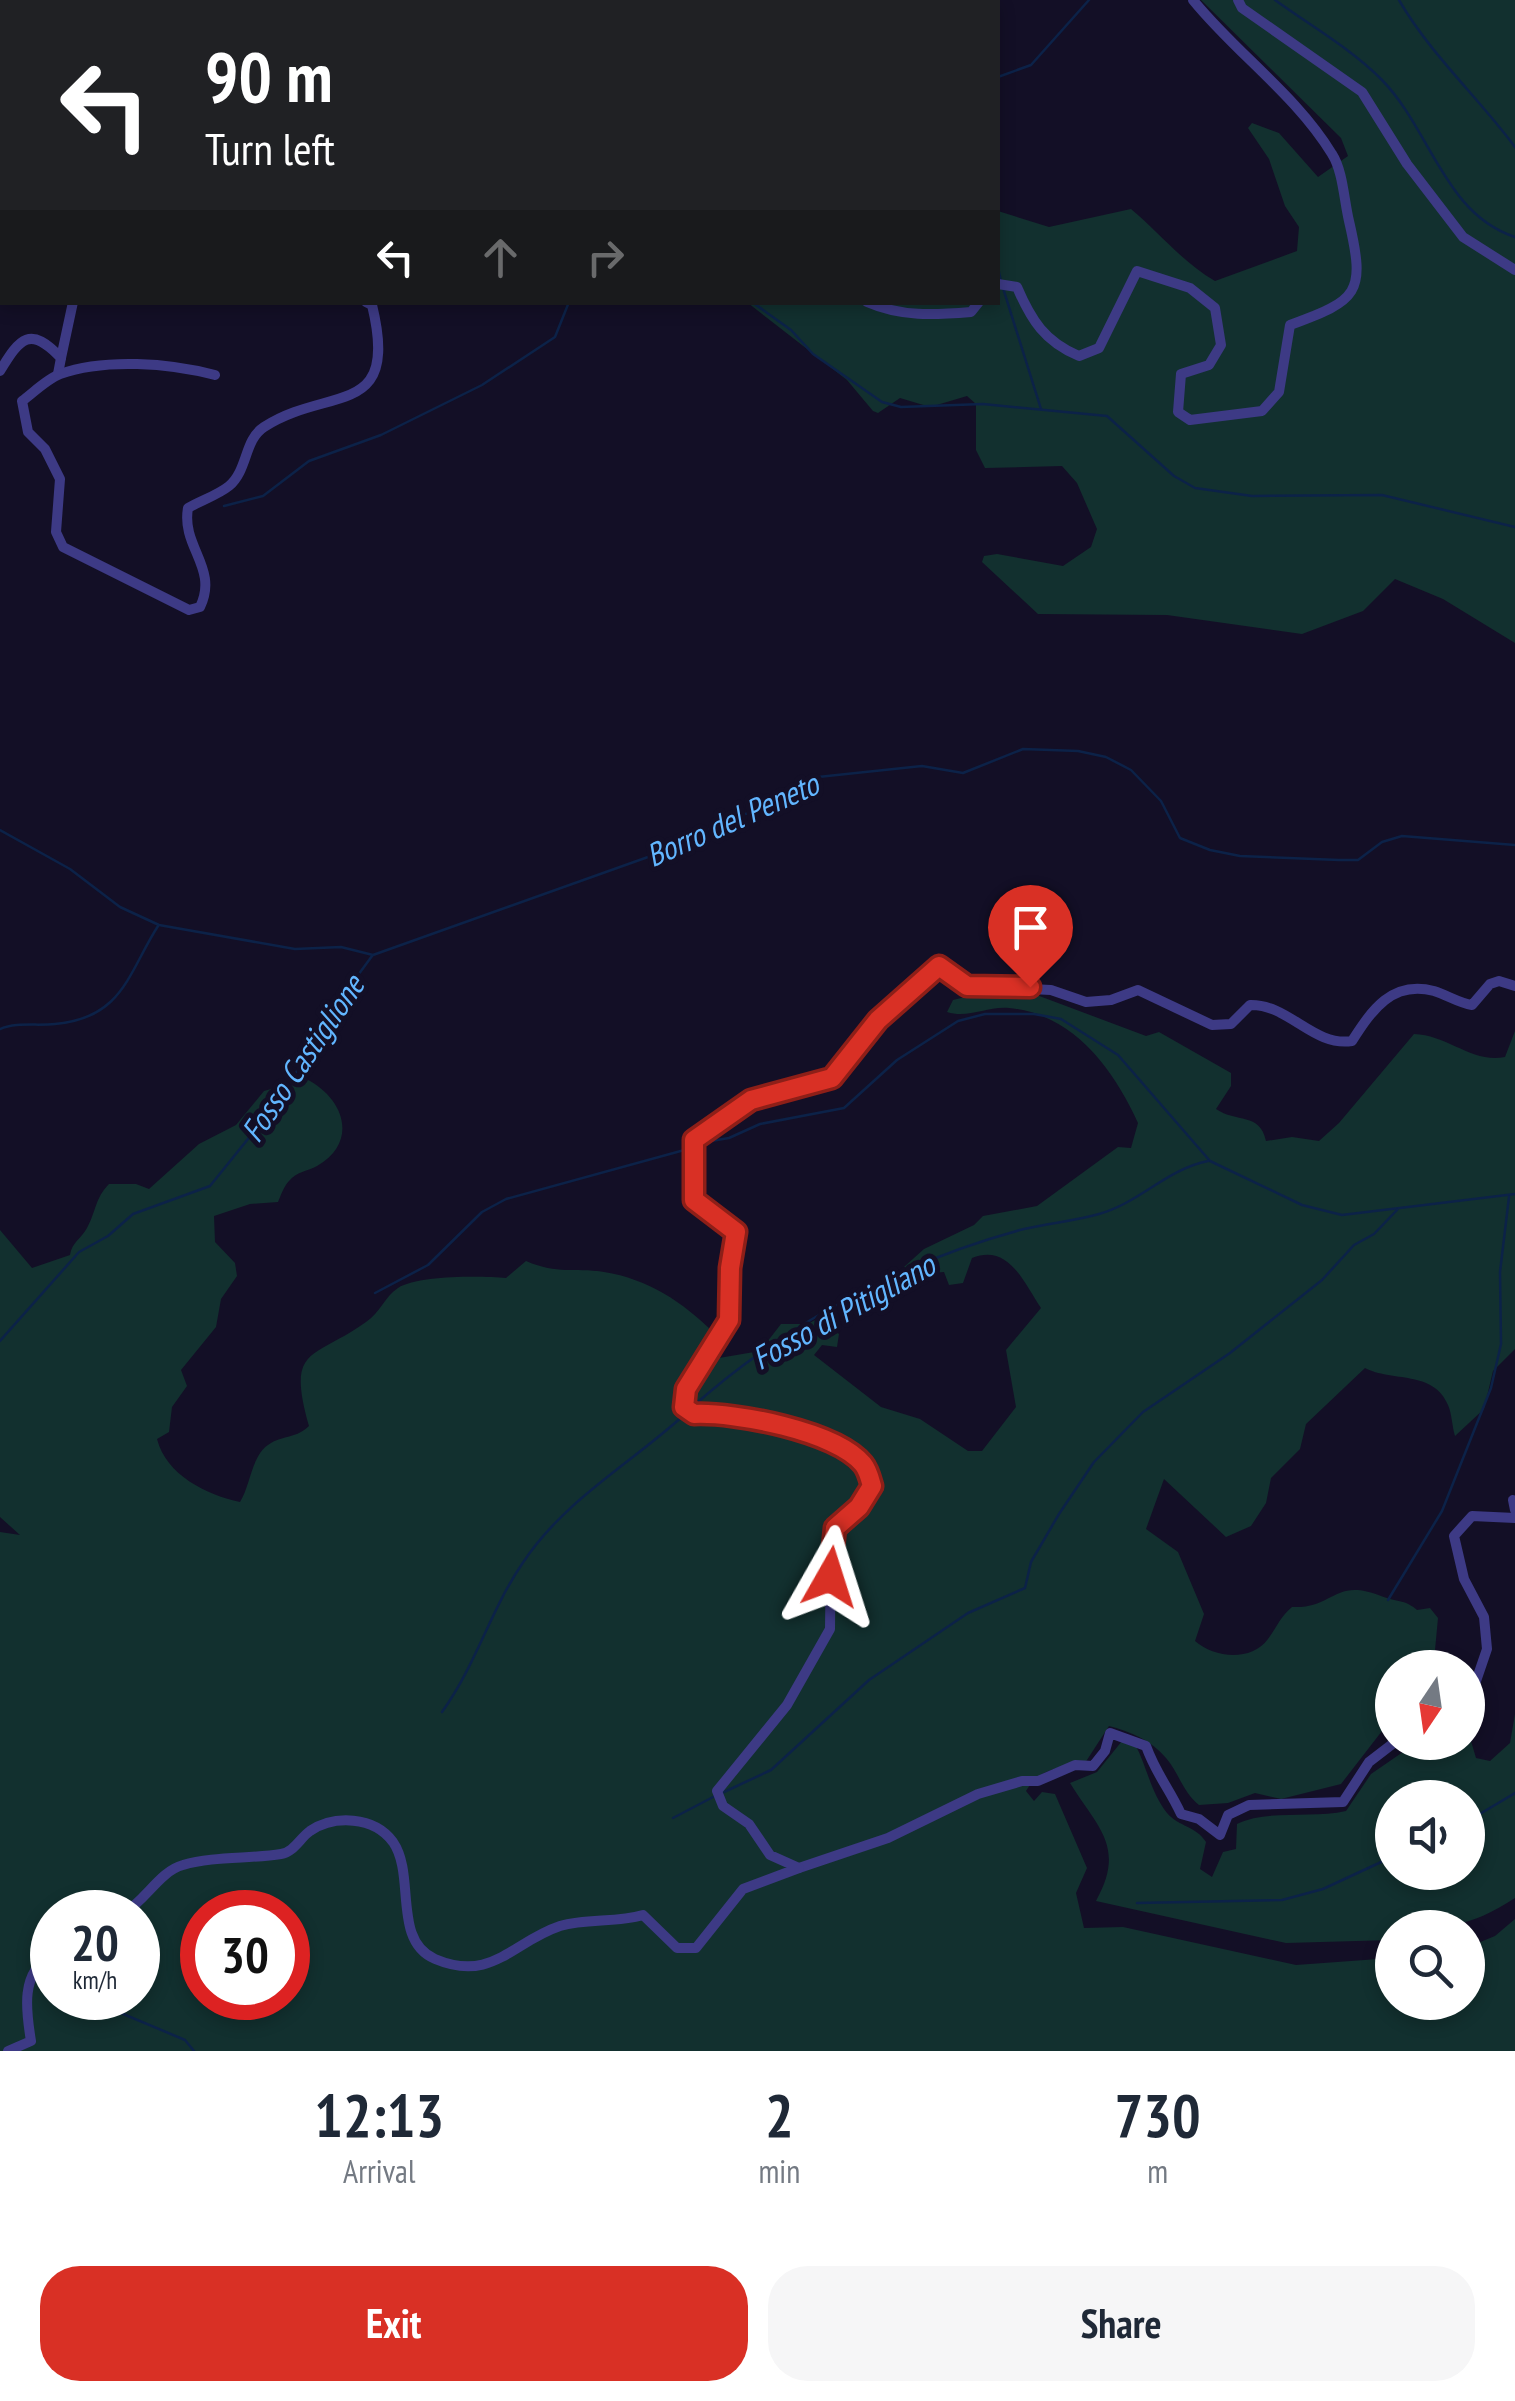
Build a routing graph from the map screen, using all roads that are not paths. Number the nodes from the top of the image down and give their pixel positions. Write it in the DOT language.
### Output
graph roads {
  1 [pos="1193,0"];
  2 [pos="1238,0"];
  3 [pos="1515,270"];
  4 [pos="1000,284"];
  5 [pos="73,305"];
  6 [pos="372,305"];
  7 [pos="874,305"];
  8 [pos="977,305"];
  9 [pos="61,358"];
  10 [pos="0,371"];
  11 [pos="58,374"];
  12 [pos="214,375"];
  13 [pos="1515,986"];
  14 [pos="1515,1509"];
  15 [pos="1485,1655"];
  16 [pos="1375,1757"];
  17 [pos="799,1868"];
  18 [pos="151,1890"];
  19 [pos="30,1985"];
  20 [pos="8,2051"];
  1 -- 4 [label="street"];
  2 -- 3 [label="street"];
  5 -- 9 [label="street"];
  6 -- 11 [label="street"];
  7 -- 8 [label="street"];
  9 -- 10 [label="street"];
  9 -- 11 [label="street"];
  11 -- 12 [label="street"];
  13 -- 17 [label="street"];
  14 -- 15 [label="street"];
  16 -- 17 [label="street"];
  17 -- 18 [label="street"];
  19 -- 20 [label="street"];
}
